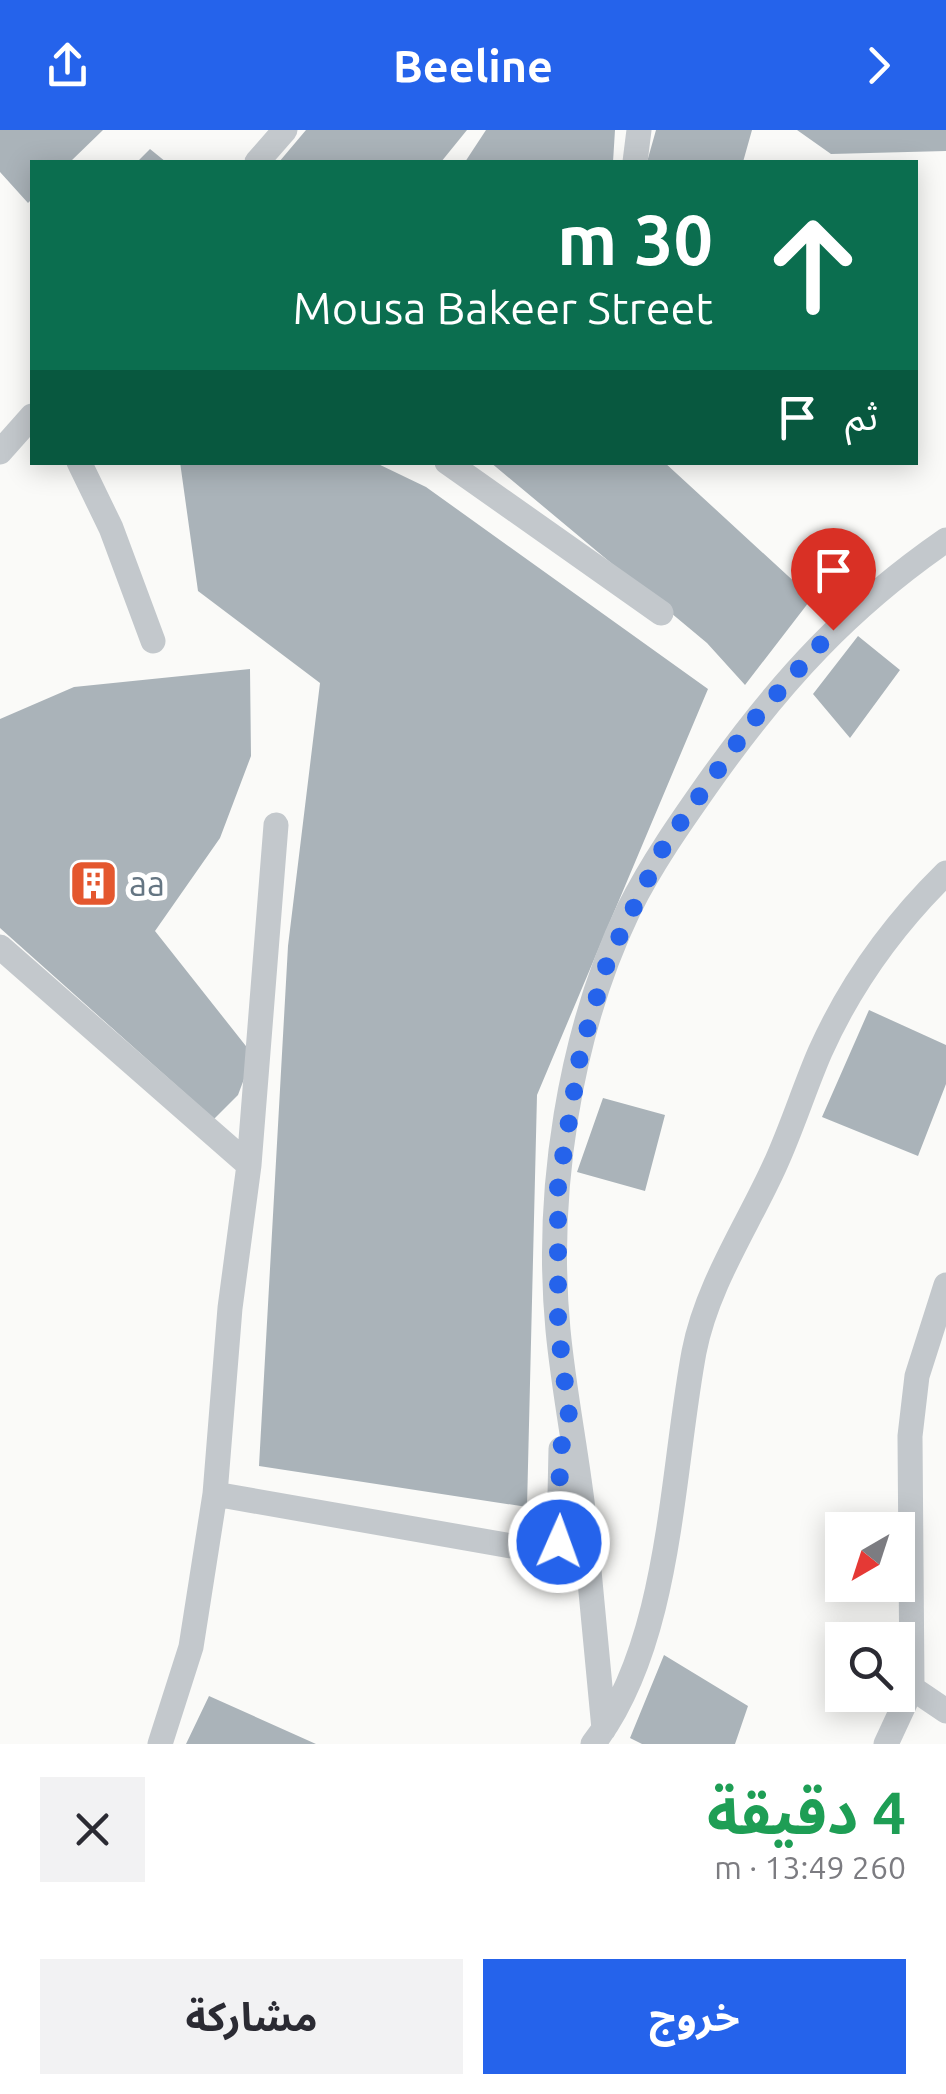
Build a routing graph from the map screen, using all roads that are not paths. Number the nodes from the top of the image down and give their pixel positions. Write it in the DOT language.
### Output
graph roads {
  1 [pos="285,130"];
  2 [pos="639,130"];
  3 [pos="258,160"];
  4 [pos="635,160"];
  5 [pos="30,418"];
  6 [pos="0,452"];
  7 [pos="80,465"];
  8 [pos="452,465"];
  9 [pos="946,540"];
  10 [pos="661,613"];
  11 [pos="153,641"];
  12 [pos="276,825"];
  13 [pos="946,873"];
  14 [pos="0,947"];
  15 [pos="249,1165"];
  16 [pos="946,1284"];
  17 [pos="569,1416"];
  18 [pos="216,1494"];
  19 [pos="911,1622"];
  20 [pos="915,1690"];
  21 [pos="946,1711"];
  22 [pos="901,1712"];
  23 [pos="598,1736"];
  24 [pos="160,1744"];
  25 [pos="886,1744"];
  1 -- 3 [label="street"];
  2 -- 4 [label="street"];
  5 -- 6 [label="street"];
  7 -- 11 [label="street"];
  8 -- 10 [label="street"];
  9 -- 17 [label="street"];
  12 -- 15 [label="street"];
  13 -- 23 [label="street"];
  14 -- 15 [label="street"];
  15 -- 18 [label="street"];
  16 -- 19 [label="street"];
  17 -- 18 [label="street"];
  17 -- 23 [label="street"];
  18 -- 24 [label="street"];
  20 -- 21 [label="street"];
  22 -- 25 [label="street"];
}
